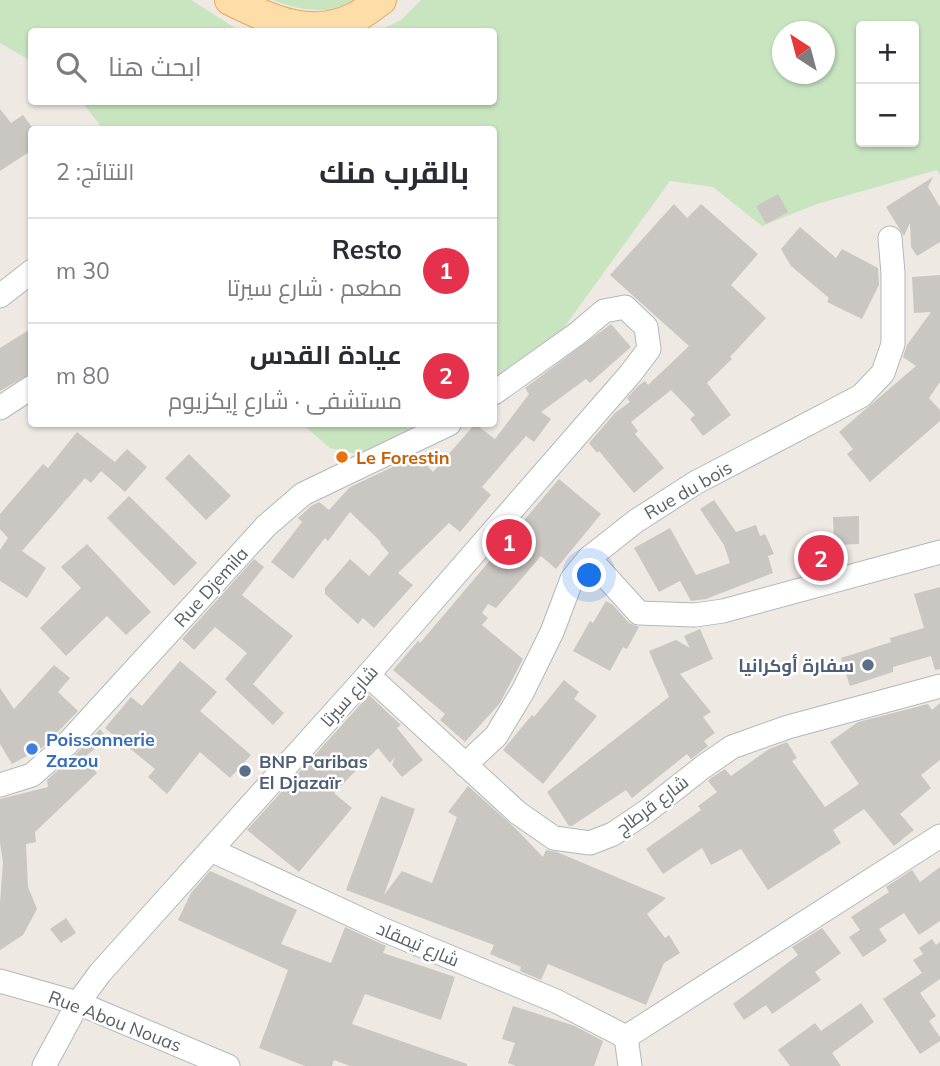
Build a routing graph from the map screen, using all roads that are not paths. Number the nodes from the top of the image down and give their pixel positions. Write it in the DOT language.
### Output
graph roads {
  1 [pos="230,0"];
  2 [pos="381,0"];
  3 [pos="311,28"];
  4 [pos="321,28"];
  5 [pos="890,238"];
  6 [pos="28,274"];
  7 [pos="0,296"];
  8 [pos="28,390"];
  9 [pos="497,391"];
  10 [pos="0,408"];
  11 [pos="443,427"];
  12 [pos="940,552"];
  13 [pos="589,558"];
  14 [pos="368,675"];
  15 [pos="940,686"];
  16 [pos="465,765"];
  17 [pos="0,785"];
  18 [pos="940,836"];
  19 [pos="211,850"];
  20 [pos="0,981"];
  21 [pos="78,1003"];
  22 [pos="626,1037"];
  23 [pos="44,1066"];
  24 [pos="228,1066"];
  25 [pos="630,1066"];
  1 -- 3 [label="main road"];
  2 -- 4 [label="main road"];
  5 -- 13 [label="street, Rue du bois"];
  6 -- 7 [label="street"];
  8 -- 10 [label="street"];
  9 -- 14 [label="street, شارع سيرتا"];
  11 -- 17 [label="street, Rue Djemila"];
  12 -- 13 [label="street"];
  13 -- 16 [label="street, Rue du bois"];
  14 -- 16 [label="street, شارع قرطاج"];
  14 -- 19 [label="street, شارع سيرتا"];
  15 -- 16 [label="street, شارع قرطاج"];
  18 -- 22 [label="street"];
  19 -- 21 [label="street, شارع سيرتا"];
  19 -- 22 [label="street, شارع تيمقاد"];
  20 -- 21 [label="street, Rue Abou Nouas"];
  21 -- 23 [label="street, شارع سيرتا"];
  21 -- 24 [label="street, Rue Abou Nouas"];
  22 -- 25 [label="street"];
}
